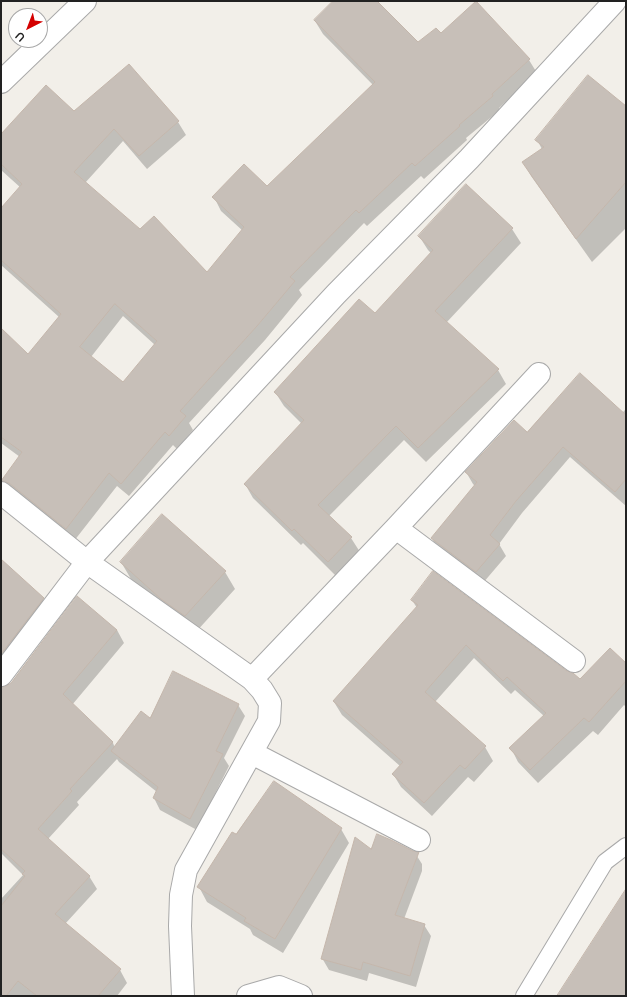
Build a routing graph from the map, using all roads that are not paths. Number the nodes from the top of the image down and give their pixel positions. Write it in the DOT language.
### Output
graph roads {
  1 [pos="85,1"];
  2 [pos="615,1"];
  3 [pos="1,82"];
  4 [pos="539,374"];
  5 [pos="1,493"];
  6 [pos="396,528"];
  7 [pos="87,562"];
  8 [pos="574,661"];
  9 [pos="1,675"];
  10 [pos="252,679"];
  11 [pos="252,753"];
  12 [pos="419,840"];
  13 [pos="626,846"];
  14 [pos="183,996"];
  15 [pos="248,996"];
  16 [pos="301,996"];
  17 [pos="524,996"];
  1 -- 3 [label="street"];
  2 -- 7 [label="street"];
  4 -- 6 [label="street"];
  5 -- 7 [label="street"];
  6 -- 8 [label="street"];
  6 -- 10 [label="street"];
  7 -- 9 [label="street"];
  7 -- 10 [label="street"];
  10 -- 11 [label="street"];
  11 -- 12 [label="street"];
  11 -- 14 [label="street"];
  13 -- 17 [label="lane"];
  15 -- 16 [label="street"];
}
